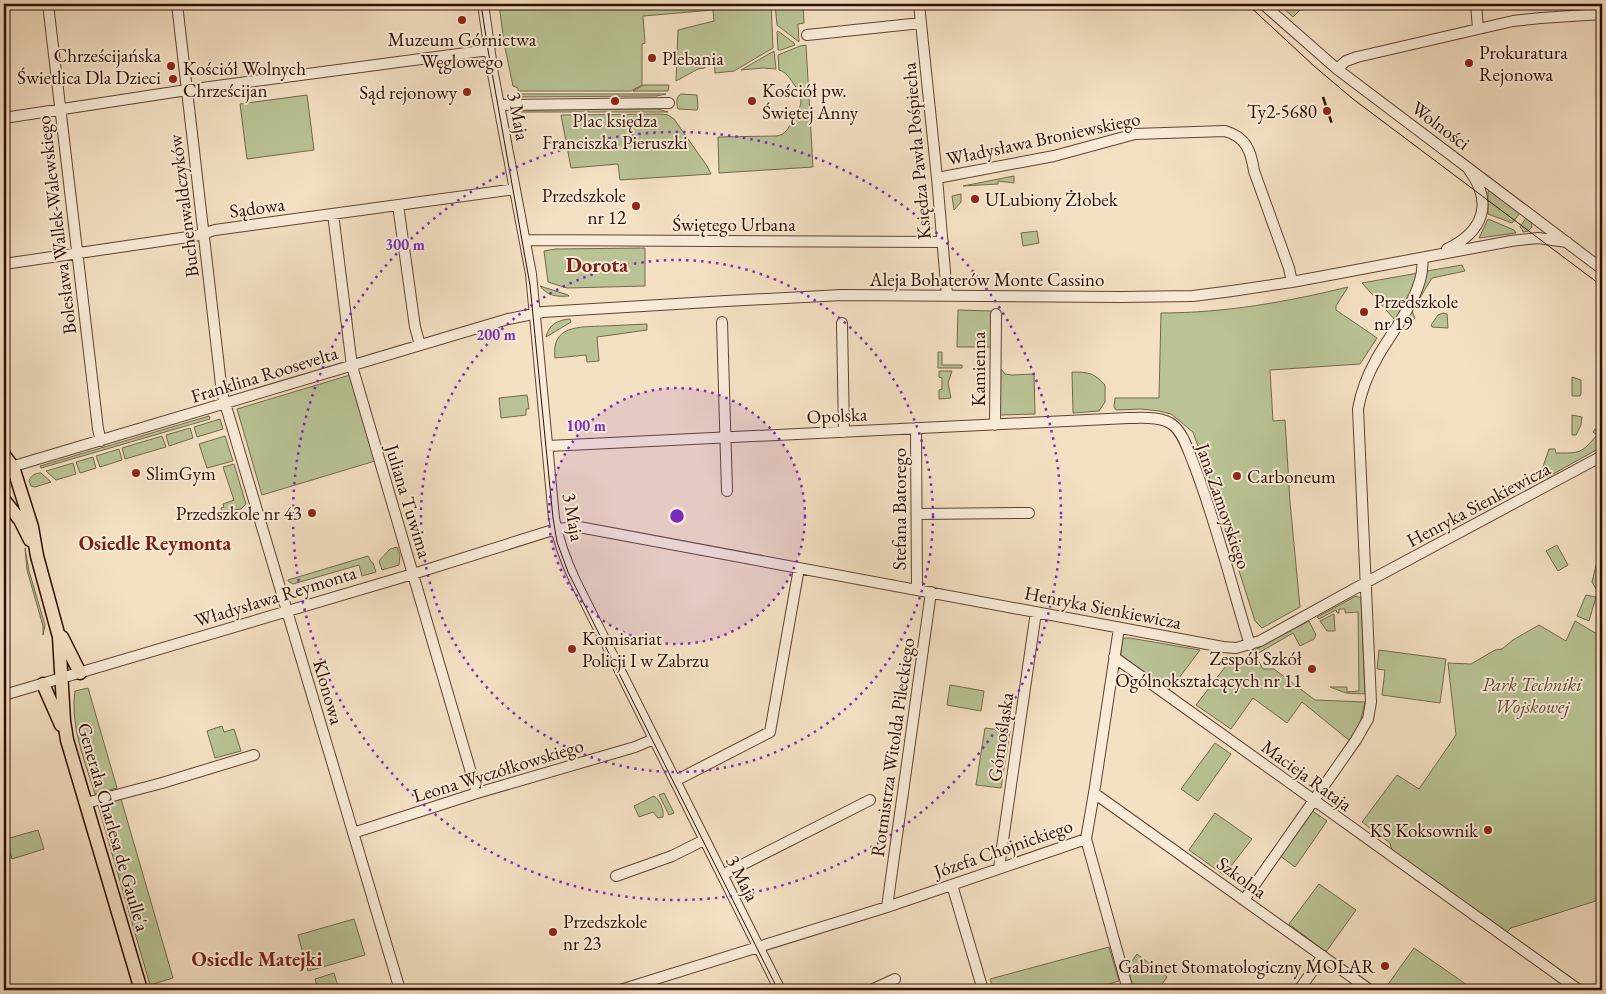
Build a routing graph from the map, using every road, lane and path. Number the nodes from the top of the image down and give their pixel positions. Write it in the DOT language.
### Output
graph roads {
  1 [pos="48,4"];
  2 [pos="177,4"];
  3 [pos="483,4"];
  4 [pos="919,4"];
  5 [pos="1263,4"];
  6 [pos="1476,4"];
  7 [pos="1602,14"];
  8 [pos="921,23"];
  9 [pos="1478,29"];
  10 [pos="807,35"];
  11 [pos="489,50"];
  12 [pos="1337,69"];
  13 [pos="187,90"];
  14 [pos="669,103"];
  15 [pos="499,105"];
  16 [pos="60,109"];
  17 [pos="4,118"];
  18 [pos="1461,162"];
  19 [pos="937,178"];
  20 [pos="515,189"];
  21 [pos="398,205"];
  22 [pos="333,214"];
  23 [pos="1535,217"];
  24 [pos="204,234"];
  25 [pos="525,240"];
  26 [pos="1520,240"];
  27 [pos="943,242"];
  28 [pos="1567,242"];
  29 [pos="77,254"];
  30 [pos="1436,255"];
  31 [pos="1422,258"];
  32 [pos="4,264"];
  33 [pos="1602,269"];
  34 [pos="1292,282"];
  35 [pos="947,295"];
  36 [pos="535,313"];
  37 [pos="996,314"];
  38 [pos="722,322"];
  39 [pos="842,323"];
  40 [pos="420,345"];
  41 [pos="352,366"];
  42 [pos="225,404"];
  43 [pos="1128,418"];
  44 [pos="995,425"];
  45 [pos="916,428"];
  46 [pos="844,432"];
  47 [pos="725,438"];
  48 [pos="101,441"];
  49 [pos="548,446"];
  50 [pos="4,455"];
  51 [pos="1602,456"];
  52 [pos="8,468"];
  53 [pos="727,491"];
  54 [pos="4,500"];
  55 [pos="1029,513"];
  56 [pos="917,514"];
  57 [pos="556,529"];
  58 [pos="37,556"];
  59 [pos="799,568"];
  60 [pos="413,574"];
  61 [pos="1365,583"];
  62 [pos="917,590"];
  63 [pos="931,592"];
  64 [pos="287,611"];
  65 [pos="1036,612"];
  66 [pos="1119,628"];
  67 [pos="58,631"];
  68 [pos="1250,645"];
  69 [pos="1114,657"];
  70 [pos="80,672"];
  71 [pos="62,678"];
  72 [pos="43,684"];
  73 [pos="4,695"];
  74 [pos="654,739"];
  75 [pos="67,740"];
  76 [pos="254,755"];
  77 [pos="675,781"];
  78 [pos="477,793"];
  79 [pos="1094,793"];
  80 [pos="870,800"];
  81 [pos="1314,800"];
  82 [pos="86,803"];
  83 [pos="353,833"];
  84 [pos="1086,839"];
  85 [pos="704,840"];
  86 [pos="999,868"];
  87 [pos="722,875"];
  88 [pos="616,876"];
  89 [pos="952,885"];
  90 [pos="1244,900"];
  91 [pos="887,907"];
  92 [pos="758,948"];
  93 [pos="1323,956"];
  94 [pos="895,979"];
  95 [pos="141,990"];
  96 [pos="400,990"];
  97 [pos="620,990"];
  98 [pos="780,990"];
  99 [pos="871,990"];
  100 [pos="983,990"];
  101 [pos="1128,990"];
  102 [pos="1299,990"];
  103 [pos="1370,990"];
  104 [pos="1578,990"];
  1 -- 16 [label="street, Bolesława Wallek-Walewskiego"];
  2 -- 13 [label="street, Buchenwaldczyków"];
  3 -- 11 [label="street, 3 Maja"];
  4 -- 8 [label="street, Księdza Pawła Pośpiecha"];
  5 -- 12 [label="street, Wolności"];
  6 -- 9 [label="street"];
  7 -- 9 [label="street"];
  8 -- 10 [label="street"];
  8 -- 19 [label="street, Księdza Pawła Pośpiecha"];
  9 -- 12 [label="street"];
  11 -- 13 [label="street"];
  11 -- 15 [label="street, 3 Maja"];
  12 -- 18 [label="street, Wolności"];
  13 -- 16 [label="street"];
  13 -- 24 [label="street, Buchenwaldczyków"];
  14 -- 15 [label="street"];
  15 -- 20 [label="street, 3 Maja"];
  16 -- 17 [label="street"];
  16 -- 29 [label="street, Bolesława Wallek-Walewskiego"];
  18 -- 23 [label="street, Wolności"];
  18 -- 30 [label="street, Aleja Bohaterów Monte Cassino"];
  19 -- 27 [label="street, Księdza Pawła Pośpiecha"];
  19 -- 34 [label="street, Władysława Broniewskiego"];
  20 -- 21 [label="street, Sądowa"];
  20 -- 25 [label="street, 3 Maja"];
  21 -- 22 [label="street, Sądowa"];
  21 -- 40 [label="street"];
  22 -- 24 [label="street, Sądowa"];
  22 -- 41 [label="street, Juliana Tuwima"];
  23 -- 26 [label="street, Aleja Bohaterów Monte Cassino"];
  23 -- 28 [label="street, Wolności"];
  24 -- 29 [label="street, Sądowa"];
  24 -- 42 [label="street, Buchenwaldczyków"];
  25 -- 27 [label="street, Świętego Urbana"];
  25 -- 36 [label="street, 3 Maja"];
  26 -- 28 [label="street, Aleja Bohaterów Monte Cassino"];
  26 -- 30 [label="street, Aleja Bohaterów Monte Cassino"];
  27 -- 35 [label="street, Księdza Pawła Pośpiecha"];
  28 -- 33 [label="street, Wolności"];
  29 -- 32 [label="street, Sądowa"];
  29 -- 48 [label="street, Bolesława Wallek-Walewskiego"];
  30 -- 31 [label="street, Aleja Bohaterów Monte Cassino"];
  31 -- 34 [label="street, Aleja Bohaterów Monte Cassino"];
  31 -- 61 [label="street"];
  34 -- 35 [label="street, Aleja Bohaterów Monte Cassino"];
  35 -- 36 [label="street, Aleja Bohaterów Monte Cassino"];
  36 -- 40 [label="street, Franklina Roosevelta"];
  36 -- 49 [label="street, 3 Maja"];
  37 -- 44 [label="street, Kamienna"];
  38 -- 47 [label="street"];
  39 -- 46 [label="street"];
  40 -- 41 [label="street, Franklina Roosevelta"];
  41 -- 42 [label="street, Franklina Roosevelta"];
  41 -- 60 [label="street, Juliana Tuwima"];
  42 -- 48 [label="street, Franklina Roosevelta"];
  42 -- 64 [label="street, Klonowa"];
  43 -- 44 [label="street, Opolska"];
  43 -- 68 [label="street, Jana Zamoyskiego"];
  44 -- 45 [label="street, Opolska"];
  45 -- 46 [label="street, Opolska"];
  45 -- 56 [label="street, Stefana Batorego"];
  46 -- 47 [label="street, Opolska"];
  47 -- 49 [label="street, Opolska"];
  47 -- 53 [label="street"];
  48 -- 52 [label="street, Franklina Roosevelta"];
  49 -- 57 [label="street, 3 Maja"];
  50 -- 52 [label="main road, Generała Charlesa de Gaulle'a"];
  51 -- 61 [label="street, Henryka Sienkiewicza"];
  52 -- 58 [label="main road, Generała Charlesa de Gaulle'a"];
  54 -- 58 [label="main road, Generała Charlesa de Gaulle'a"];
  55 -- 56 [label="street"];
  56 -- 62 [label="street, Stefana Batorego"];
  57 -- 59 [label="street, Henryka Sienkiewicza"];
  57 -- 60 [label="street, Władysława Reymonta"];
  57 -- 74 [label="street, 3 Maja"];
  58 -- 67 [label="main road, Generała Charlesa de Gaulle'a"];
  59 -- 62 [label="street, Henryka Sienkiewicza"];
  59 -- 77 [label="street"];
  60 -- 64 [label="street, Władysława Reymonta"];
  60 -- 78 [label="street, Juliana Tuwima"];
  61 -- 68 [label="street, Henryka Sienkiewicza"];
  61 -- 81 [label="street"];
  62 -- 63 [label="street, Henryka Sienkiewicza"];
  63 -- 65 [label="street, Henryka Sienkiewicza"];
  63 -- 91 [label="street, Rotmistrza Witolda Pileckiego"];
  64 -- 70 [label="street, Władysława Reymonta"];
  64 -- 83 [label="street, Klonowa"];
  65 -- 66 [label="street, Henryka Sienkiewicza"];
  65 -- 86 [label="street, Górnośląska"];
  66 -- 68 [label="street, Henryka Sienkiewicza"];
  66 -- 69 [label="street, Józefa Chojnickiego"];
  67 -- 70 [label="main road"];
  67 -- 71 [label="main road, Generała Charlesa de Gaulle'a"];
  69 -- 79 [label="street, Józefa Chojnickiego"];
  69 -- 81 [label="street, Macieja Rataja"];
  70 -- 71 [label="street, Władysława Reymonta"];
  71 -- 72 [label="street, Władysława Reymonta"];
  71 -- 75 [label="main road, Generała Charlesa de Gaulle'a"];
  72 -- 73 [label="street, Władysława Reymonta"];
  72 -- 75 [label="main road"];
  74 -- 77 [label="street, 3 Maja"];
  74 -- 78 [label="street, Leona Wyczółkowskiego"];
  75 -- 82 [label="main road, Generała Charlesa de Gaulle'a"];
  76 -- 82 [label="street"];
  77 -- 85 [label="street, 3 Maja"];
  78 -- 83 [label="street, Leona Wyczółkowskiego"];
  79 -- 84 [label="street, Józefa Chojnickiego"];
  79 -- 90 [label="street, Szkolna"];
  80 -- 87 [label="street"];
  81 -- 90 [label="street"];
  81 -- 104 [label="street, Macieja Rataja"];
  82 -- 95 [label="main road, Generała Charlesa de Gaulle'a"];
  83 -- 96 [label="street, Klonowa"];
  84 -- 86 [label="street, Józefa Chojnickiego"];
  84 -- 101 [label="street"];
  85 -- 87 [label="street, 3 Maja"];
  85 -- 88 [label="street"];
  86 -- 89 [label="street, Józefa Chojnickiego"];
  87 -- 92 [label="street, 3 Maja"];
  89 -- 91 [label="street, Józefa Chojnickiego"];
  89 -- 100 [label="street"];
  90 -- 93 [label="street, Szkolna"];
  91 -- 92 [label="street, Józefa Chojnickiego"];
  92 -- 97 [label="street, Józefa Chojnickiego"];
  92 -- 98 [label="street, 3 Maja"];
  93 -- 102 [label="street"];
  93 -- 103 [label="street, Szkolna"];
  94 -- 99 [label="street"];
}
